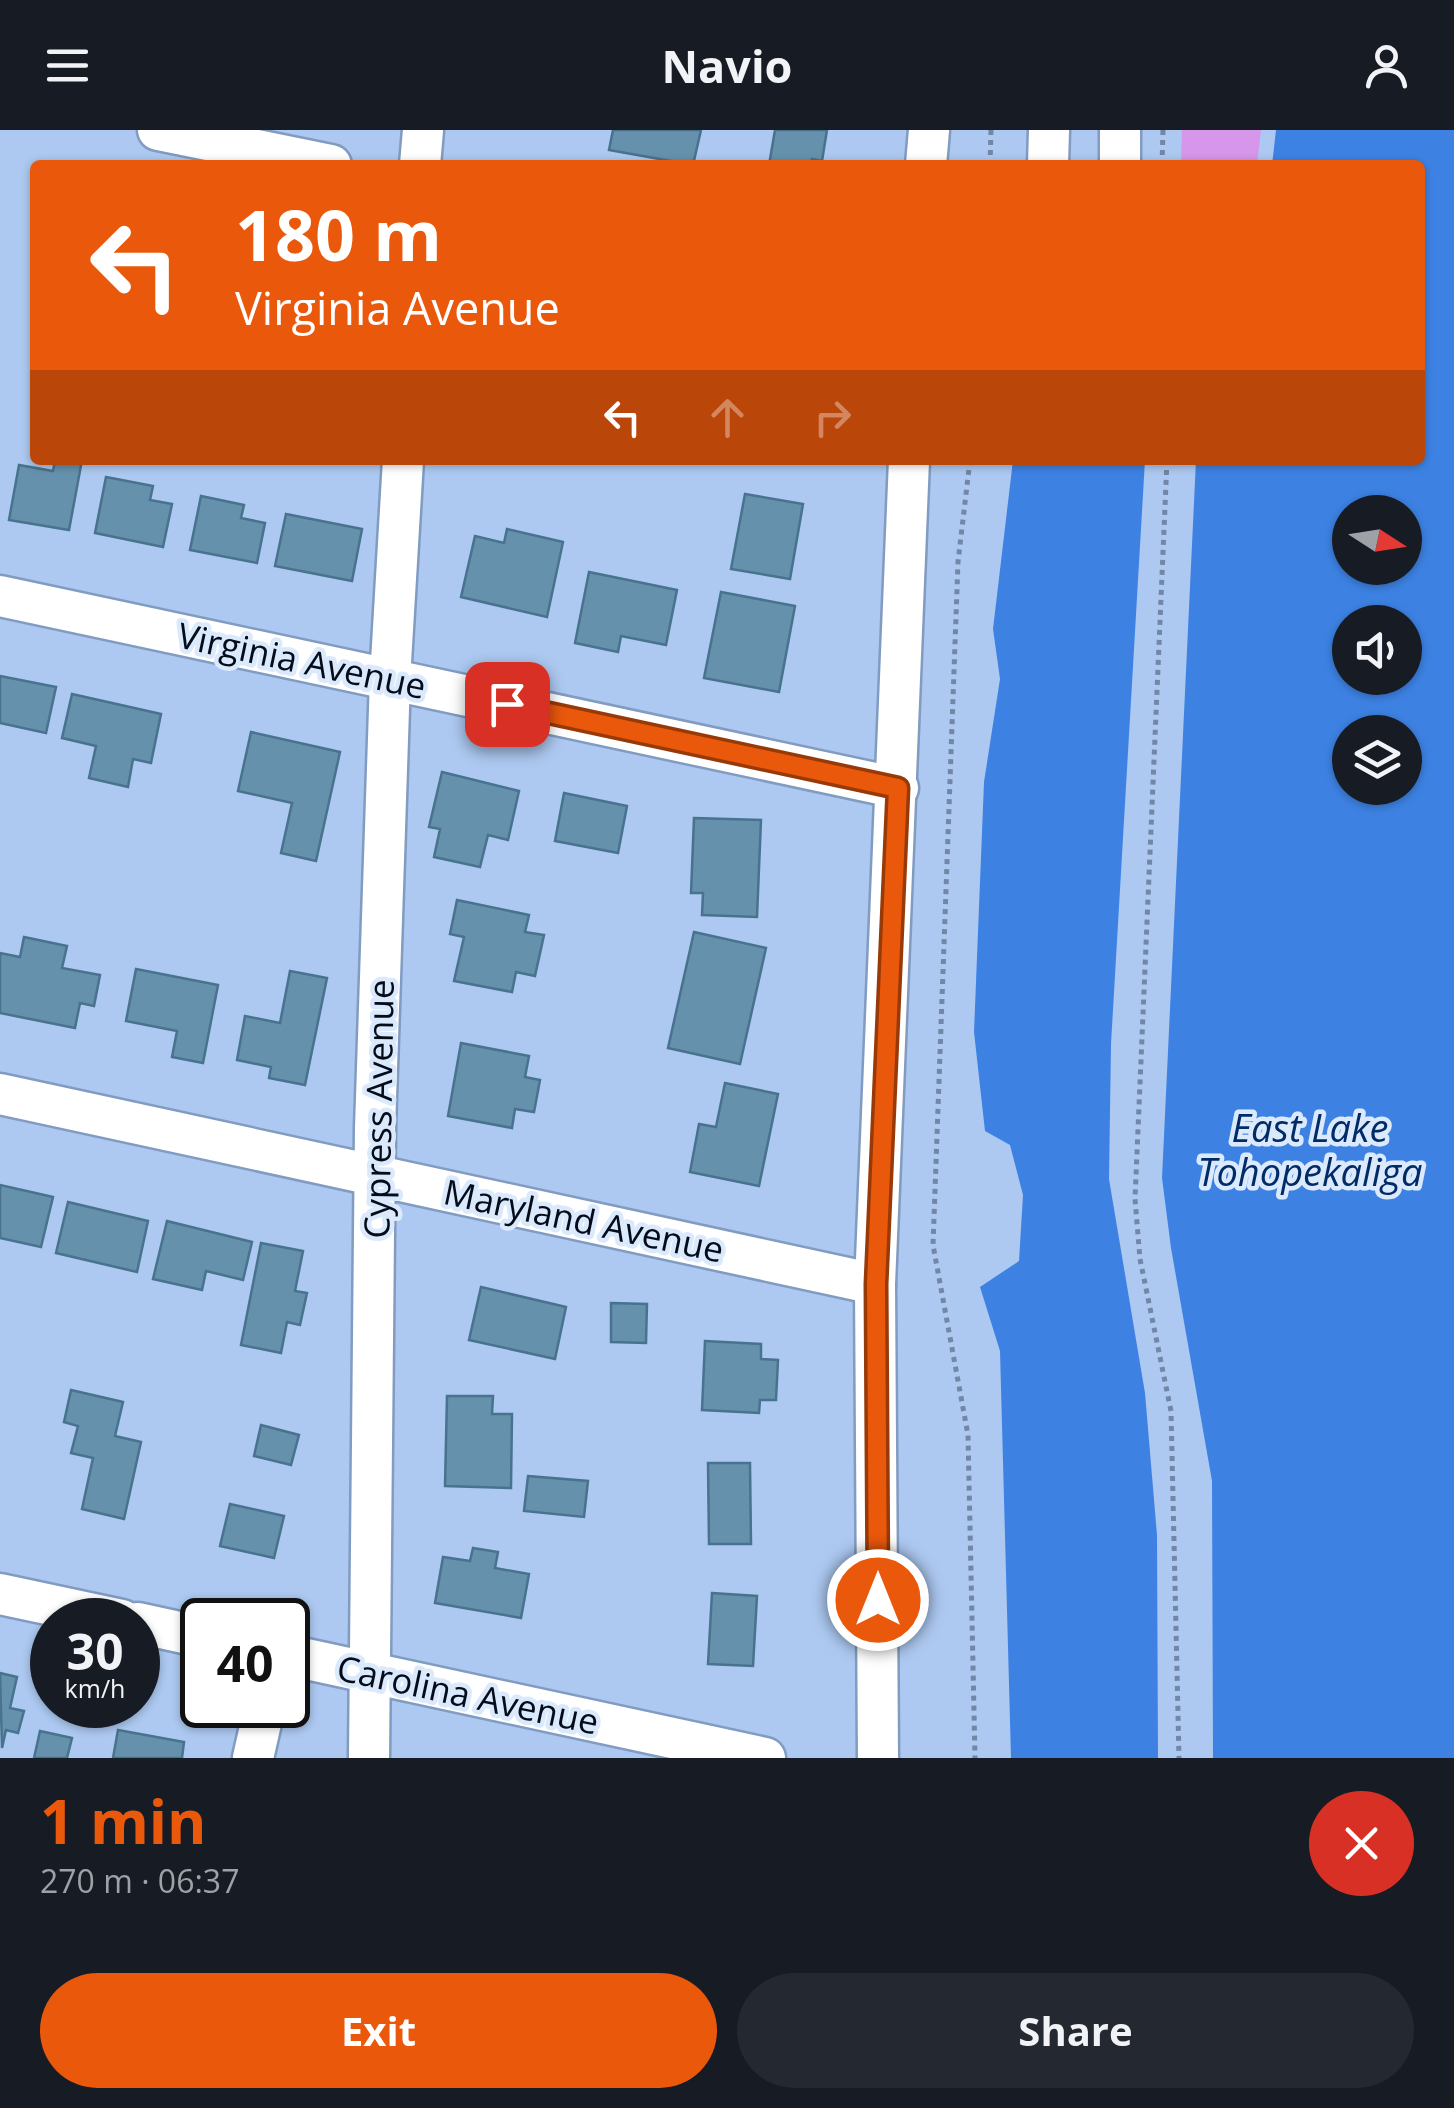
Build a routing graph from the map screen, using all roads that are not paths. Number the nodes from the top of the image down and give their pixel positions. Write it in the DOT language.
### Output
graph roads {
  1 [pos="158,130"];
  2 [pos="423,130"];
  3 [pos="929,130"];
  4 [pos="1049,130"];
  5 [pos="1120,130"];
  6 [pos="306,160"];
  7 [pos="420,160"];
  8 [pos="926,160"];
  9 [pos="1048,160"];
  10 [pos="1120,160"];
  11 [pos="403,465"];
  12 [pos="908,465"];
  13 [pos="0,596"];
  14 [pos="390,679"];
  15 [pos="898,788"];
  16 [pos="0,1094"];
  17 [pos="375,1174"];
  18 [pos="876,1284"];
  19 [pos="0,1594"];
  20 [pos="30,1600"];
  21 [pos="310,1660"];
  22 [pos="371,1674"];
  23 [pos="260,1728"];
  24 [pos="253,1758"];
  25 [pos="369,1758"];
  26 [pos="765,1758"];
  27 [pos="878,1758"];
  1 -- 6 [label="street"];
  2 -- 7 [label="street"];
  3 -- 8 [label="street"];
  4 -- 9 [label="street"];
  5 -- 10 [label="street"];
  11 -- 14 [label="street, Cypress Avenue"];
  12 -- 15 [label="street"];
  13 -- 14 [label="street, Virginia Avenue"];
  14 -- 15 [label="street, Virginia Avenue"];
  14 -- 17 [label="street, Cypress Avenue"];
  15 -- 18 [label="street"];
  16 -- 17 [label="street, Maryland Avenue"];
  17 -- 18 [label="street, Maryland Avenue"];
  17 -- 22 [label="street, Cypress Avenue"];
  18 -- 27 [label="street"];
  19 -- 20 [label="street"];
  21 -- 22 [label="street, Carolina Avenue"];
  22 -- 25 [label="street, Cypress Avenue"];
  22 -- 26 [label="street, Carolina Avenue"];
  23 -- 24 [label="street"];
}
